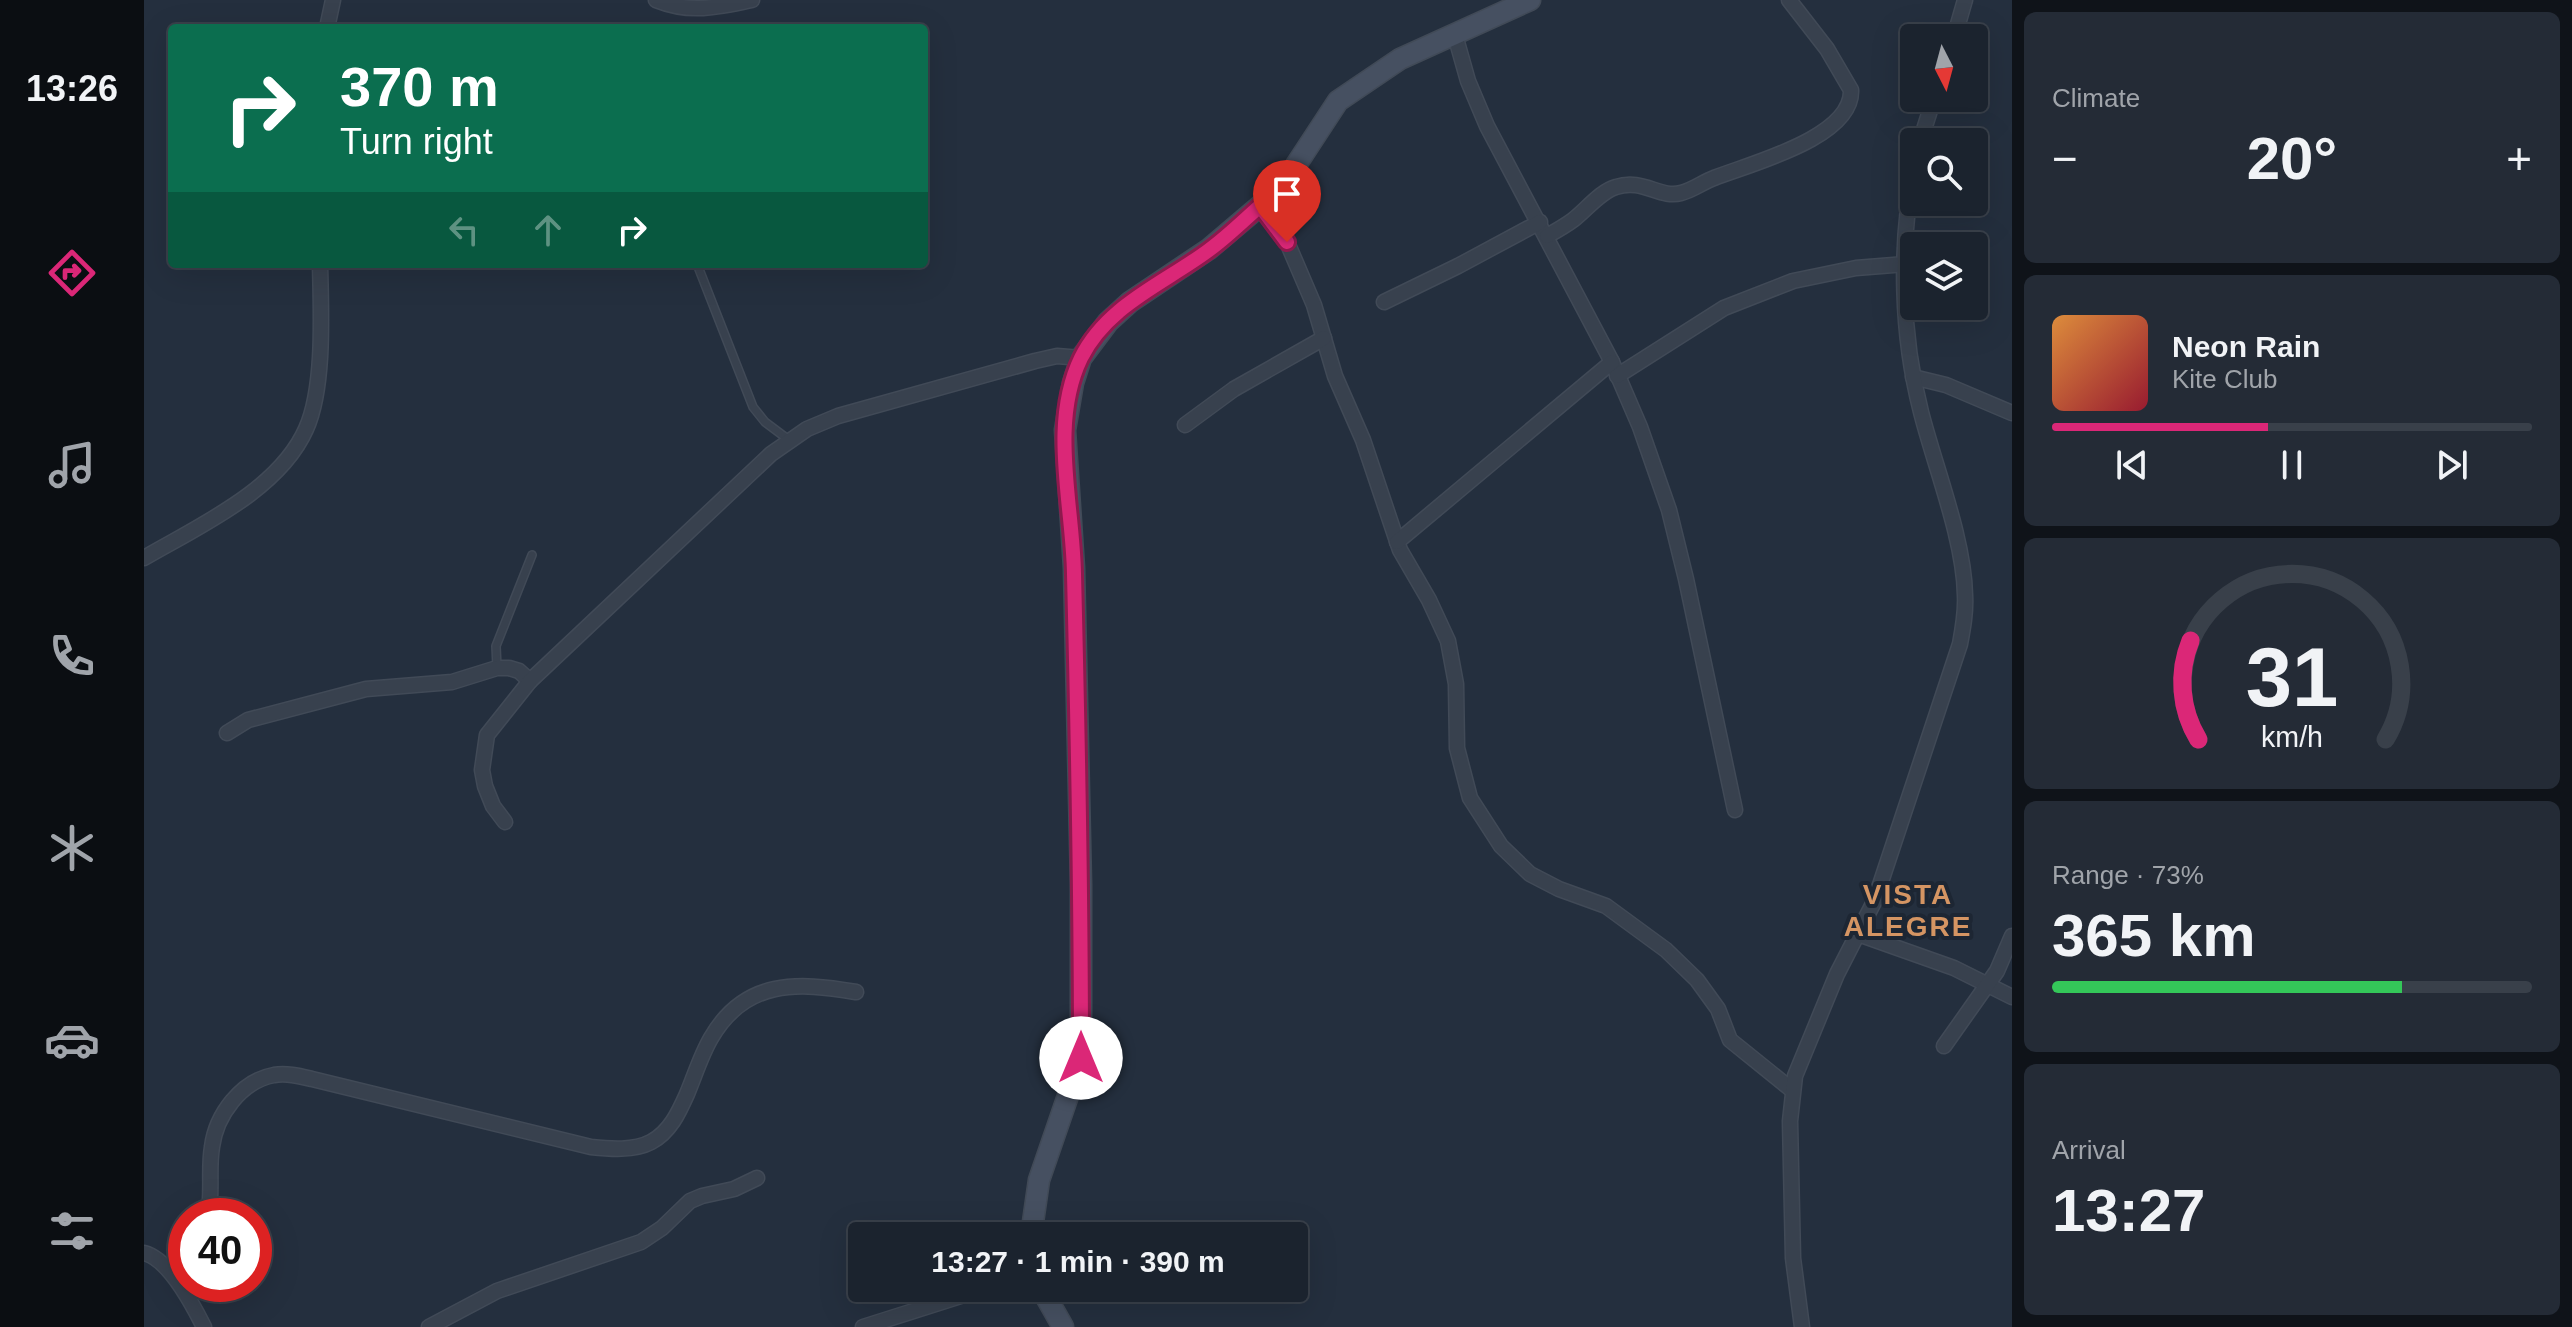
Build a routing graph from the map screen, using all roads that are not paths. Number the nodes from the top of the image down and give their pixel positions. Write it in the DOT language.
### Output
graph roads {
  1 [pos="333,0"];
  2 [pos="656,0"];
  3 [pos="752,0"];
  4 [pos="1530,0"];
  5 [pos="1789,0"];
  6 [pos="1965,0"];
  7 [pos="328,24"];
  8 [pos="1958,24"];
  9 [pos="1455,35"];
  10 [pos="1260,206"];
  11 [pos="1540,222"];
  12 [pos="1547,236"];
  13 [pos="1900,264"];
  14 [pos="320,268"];
  15 [pos="699,268"];
  16 [pos="1384,302"];
  17 [pos="1906,320"];
  18 [pos="1324,338"];
  19 [pos="1081,358"];
  20 [pos="1614,369"];
  21 [pos="1913,377"];
  22 [pos="2012,413"];
  23 [pos="1185,425"];
  24 [pos="789,440"];
  25 [pos="1397,542"];
  26 [pos="532,555"];
  27 [pos="144,558"];
  28 [pos="497,668"];
  29 [pos="530,681"];
  30 [pos="227,733"];
  31 [pos="1735,810"];
  32 [pos="505,822"];
  33 [pos="1858,934"];
  34 [pos="2012,936"];
  35 [pos="1989,984"];
  36 [pos="856,992"];
  37 [pos="2012,997"];
  38 [pos="1944,1046"];
  39 [pos="1792,1090"];
  40 [pos="757,1178"];
  41 [pos="211,1198"];
  42 [pos="1033,1222"];
  43 [pos="144,1253"];
  44 [pos="168,1266"];
  45 [pos="193,1302"];
  46 [pos="942,1302"];
  47 [pos="1049,1302"];
  48 [pos="204,1327"];
  49 [pos="429,1327"];
  50 [pos="863,1327"];
  51 [pos="1063,1327"];
  52 [pos="1802,1327"];
  1 -- 7 [label="street"];
  2 -- 3 [label="street"];
  4 -- 9 [label="street"];
  5 -- 12 [label="street"];
  6 -- 8 [label="street"];
  9 -- 10 [label="street"];
  9 -- 11 [label="street"];
  10 -- 18 [label="street"];
  10 -- 19 [label="street"];
  11 -- 12 [label="street"];
  11 -- 16 [label="street"];
  12 -- 20 [label="street"];
  13 -- 20 [label="street"];
  14 -- 27 [label="street"];
  15 -- 24 [label="lane"];
  17 -- 21 [label="street"];
  18 -- 23 [label="street"];
  18 -- 25 [label="street"];
  19 -- 24 [label="street"];
  19 -- 42 [label="street"];
  20 -- 25 [label="street"];
  20 -- 31 [label="street"];
  21 -- 22 [label="street"];
  21 -- 33 [label="street"];
  24 -- 29 [label="street"];
  25 -- 39 [label="street"];
  26 -- 28 [label="lane"];
  28 -- 29 [label="street"];
  28 -- 30 [label="street"];
  29 -- 32 [label="street"];
  33 -- 35 [label="street"];
  33 -- 39 [label="street"];
  34 -- 35 [label="street"];
  35 -- 37 [label="street"];
  35 -- 38 [label="street"];
  36 -- 41 [label="street"];
  39 -- 52 [label="street"];
  40 -- 49 [label="street"];
  43 -- 44 [label="street"];
  45 -- 48 [label="street"];
  46 -- 50 [label="street"];
  47 -- 51 [label="street"];
}
